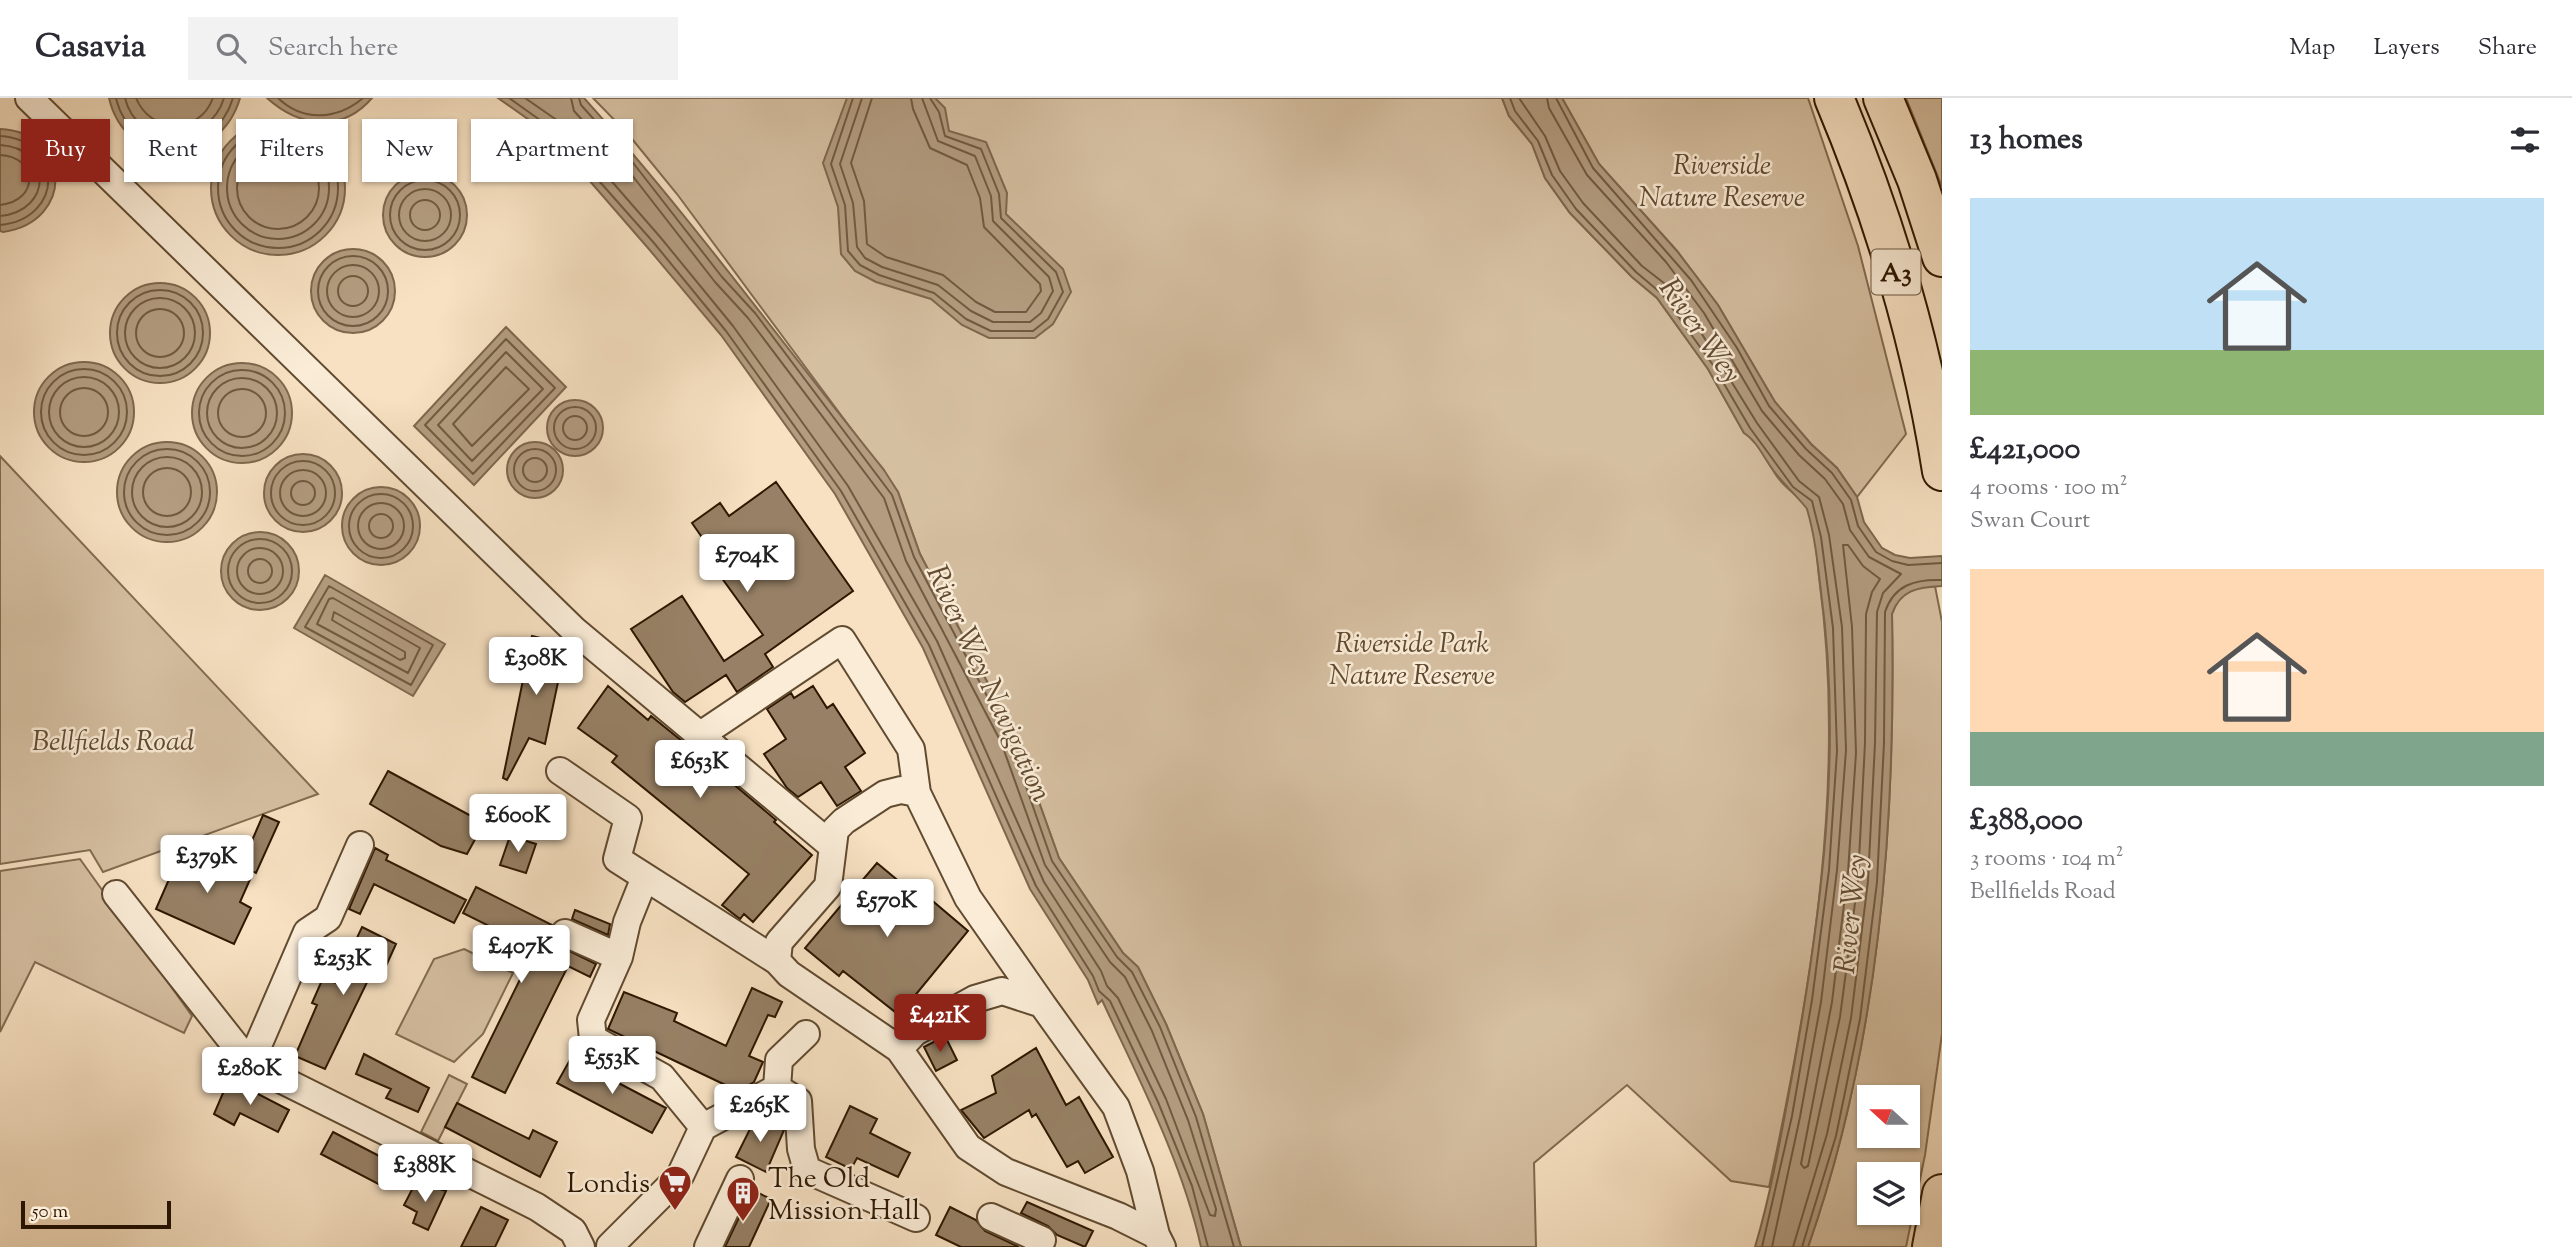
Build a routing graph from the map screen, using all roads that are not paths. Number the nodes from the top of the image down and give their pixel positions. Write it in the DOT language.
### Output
graph roads {
  1 [pos="29,98"];
  2 [pos="1834,98"];
  3 [pos="1883,98"];
  4 [pos="1942,257"];
  5 [pos="1941,462"];
  6 [pos="702,734"];
  7 [pos="560,771"];
  8 [pos="917,793"];
  9 [pos="360,845"];
  10 [pos="831,845"];
  11 [pos="645,877"];
  12 [pos="116,894"];
  13 [pos="565,933"];
  14 [pos="620,957"];
  15 [pos="777,961"];
  16 [pos="1042,1004"];
  17 [pos="806,1034"];
  18 [pos="899,1049"];
  19 [pos="250,1064"];
  20 [pos="777,1088"];
  21 [pos="703,1127"];
  22 [pos="740,1179"];
  23 [pos="1942,1194"];
  24 [pos="990,1217"];
  25 [pos="916,1218"];
  26 [pos="1159,1241"];
  27 [pos="1046,1245"];
  28 [pos="581,1247"];
  29 [pos="596,1247"];
  30 [pos="611,1247"];
  31 [pos="708,1247"];
  32 [pos="1932,1247"];
  1 -- 6 [label="street"];
  2 -- 5 [label="highway, A3"];
  3 -- 4 [label="highway, A3"];
  6 -- 8 [label="street"];
  6 -- 10 [label="street"];
  7 -- 11 [label="street"];
  8 -- 10 [label="street"];
  8 -- 16 [label="street"];
  9 -- 19 [label="street"];
  10 -- 15 [label="street"];
  11 -- 14 [label="street"];
  11 -- 15 [label="street"];
  12 -- 19 [label="street"];
  13 -- 14 [label="street"];
  14 -- 21 [label="street"];
  15 -- 18 [label="street"];
  16 -- 18 [label="street"];
  16 -- 26 [label="street"];
  17 -- 20 [label="street"];
  18 -- 26 [label="street"];
  19 -- 28 [label="street"];
  20 -- 21 [label="street"];
  20 -- 25 [label="street"];
  21 -- 30 [label="street"];
  22 -- 31 [label="street"];
  23 -- 32 [label="highway"];
  24 -- 27 [label="street"];
  29 -- 30 [label="street"];
}
